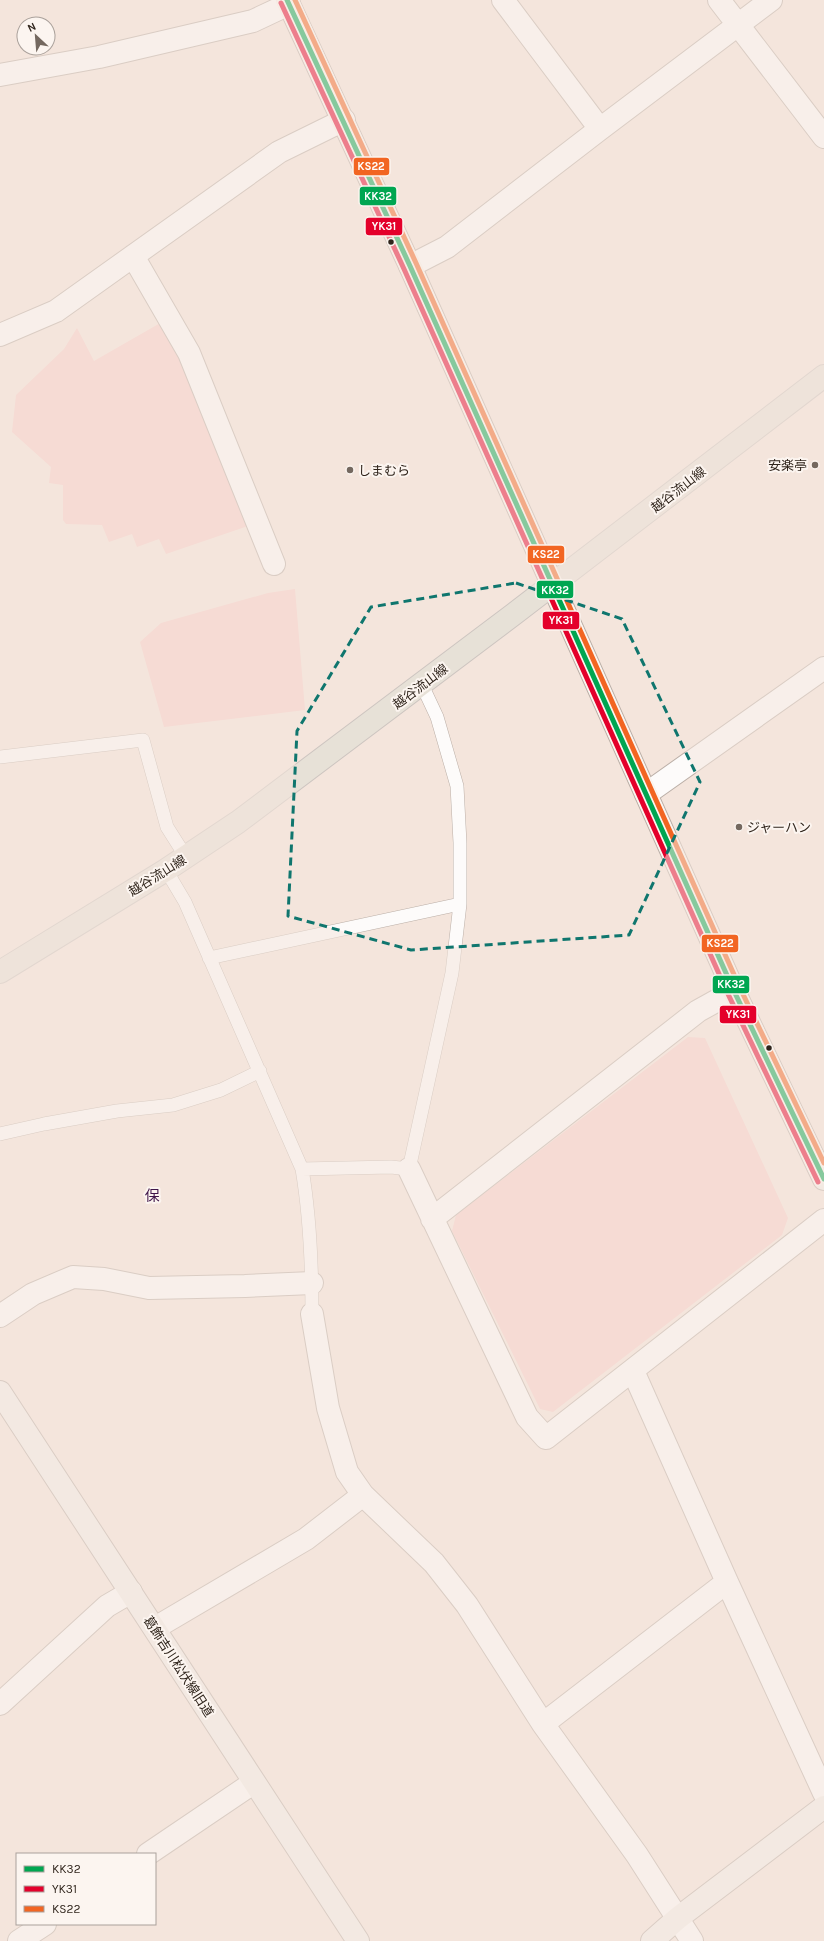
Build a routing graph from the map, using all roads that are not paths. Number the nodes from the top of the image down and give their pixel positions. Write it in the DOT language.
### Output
graph roads {
  1 [pos="503,0"];
  2 [pos="719,0"];
  3 [pos="771,0"];
  4 [pos="288,2"];
  5 [pos="738,25"];
  6 [pos="0,75"];
  7 [pos="344,120"];
  8 [pos="600,129"];
  9 [pos="824,137"];
  10 [pos="133,256"];
  11 [pos="410,266"];
  12 [pos="0,334"];
  13 [pos="824,376"];
  14 [pos="274,564"];
  15 [pos="553,585"];
  16 [pos="824,668"];
  17 [pos="422,685"];
  18 [pos="0,757"];
  19 [pos="646,794"];
  20 [pos="186,857"];
  21 [pos="166,870"];
  22 [pos="460,904"];
  23 [pos="209,958"];
  24 [pos="0,972"];
  25 [pos="734,991"];
  26 [pos="260,1071"];
  27 [pos="0,1134"];
  28 [pos="302,1169"];
  29 [pos="409,1169"];
  30 [pos="824,1179"];
  31 [pos="432,1219"];
  32 [pos="824,1220"];
  33 [pos="312,1283"];
  34 [pos="312,1314"];
  35 [pos="0,1316"];
  36 [pos="633,1371"];
  37 [pos="0,1392"];
  38 [pos="363,1495"];
  39 [pos="727,1582"];
  40 [pos="131,1592"];
  41 [pos="155,1628"];
  42 [pos="0,1704"];
  43 [pos="543,1724"];
  44 [pos="253,1783"];
  45 [pos="824,1793"];
  46 [pos="824,1807"];
  47 [pos="149,1853"];
  48 [pos="678,1918"];
  49 [pos="43,1925"];
  50 [pos="19,1941"];
  51 [pos="358,1941"];
  52 [pos="652,1941"];
  53 [pos="692,1941"];
  1 -- 8 [label="street"];
  2 -- 5 [label="street"];
  3 -- 5 [label="street"];
  4 -- 6 [label="street"];
  4 -- 7 [label="street"];
  5 -- 8 [label="street"];
  5 -- 9 [label="street"];
  7 -- 10 [label="street"];
  7 -- 11 [label="street"];
  8 -- 11 [label="street"];
  10 -- 12 [label="street"];
  10 -- 14 [label="street"];
  11 -- 15 [label="street"];
  13 -- 15 [label="main road, 越谷流山線"];
  15 -- 17 [label="main road, 越谷流山線"];
  15 -- 19 [label="street"];
  16 -- 19 [label="street"];
  17 -- 20 [label="main road, 越谷流山線"];
  17 -- 22 [label="lane"];
  18 -- 20 [label="lane"];
  19 -- 25 [label="street"];
  20 -- 21 [label="main road, 越谷流山線"];
  21 -- 23 [label="lane"];
  21 -- 24 [label="main road, 越谷流山線"];
  22 -- 23 [label="lane"];
  22 -- 29 [label="lane"];
  23 -- 26 [label="lane"];
  25 -- 30 [label="street"];
  25 -- 31 [label="street"];
  26 -- 27 [label="lane"];
  26 -- 28 [label="lane"];
  28 -- 29 [label="lane"];
  28 -- 33 [label="lane"];
  29 -- 31 [label="street"];
  31 -- 36 [label="street"];
  32 -- 36 [label="street"];
  33 -- 34 [label="lane"];
  33 -- 35 [label="street"];
  34 -- 38 [label="street"];
  36 -- 39 [label="street"];
  37 -- 40 [label="street, 葛飾吉川松伏線旧道"];
  38 -- 41 [label="street"];
  38 -- 43 [label="street"];
  39 -- 43 [label="street"];
  39 -- 45 [label="street"];
  40 -- 41 [label="street, 葛飾吉川松伏線旧道"];
  40 -- 42 [label="street"];
  41 -- 44 [label="street, 葛飾吉川松伏線旧道"];
  43 -- 48 [label="street"];
  44 -- 47 [label="street"];
  44 -- 51 [label="street, 葛飾吉川松伏線旧道"];
  46 -- 48 [label="street"];
  48 -- 52 [label="street"];
  48 -- 53 [label="street"];
  49 -- 50 [label="street"];
}
